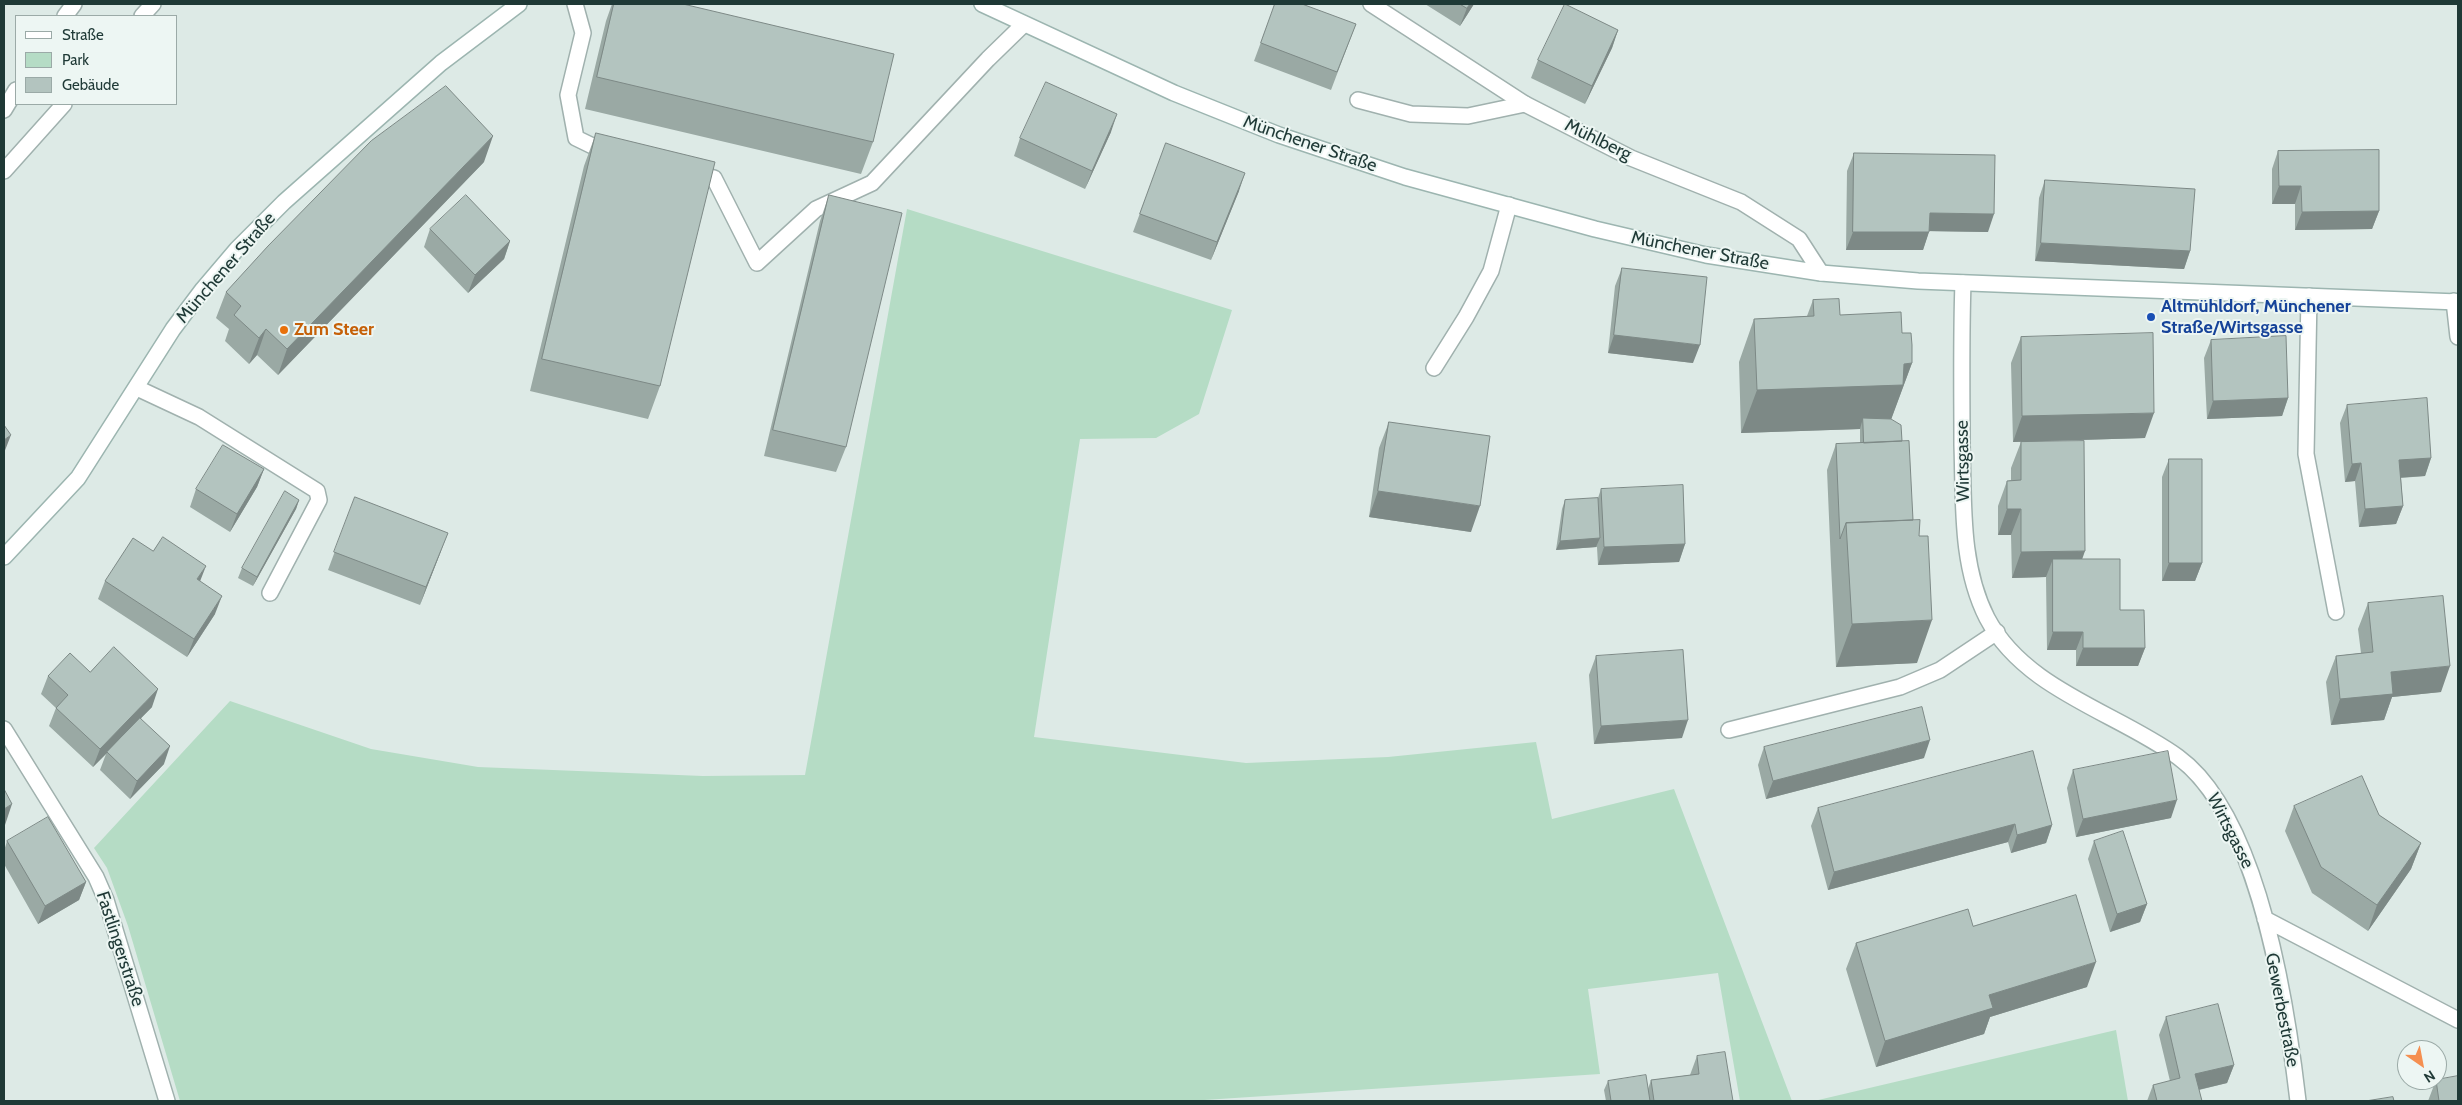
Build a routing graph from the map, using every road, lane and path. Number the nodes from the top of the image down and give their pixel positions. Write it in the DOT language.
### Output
graph roads {
  1 [pos="74,4"];
  2 [pos="153,4"];
  3 [pos="519,4"];
  4 [pos="575,4"];
  5 [pos="982,4"];
  6 [pos="1371,4"];
  7 [pos="66,15"];
  8 [pos="143,15"];
  9 [pos="1024,24"];
  10 [pos="15,92"];
  11 [pos="1358,100"];
  12 [pos="1525,104"];
  13 [pos="63,105"];
  14 [pos="4,110"];
  15 [pos="620,160"];
  16 [pos="677,170"];
  17 [pos="4,171"];
  18 [pos="1509,205"];
  19 [pos="1821,273"];
  20 [pos="1963,283"];
  21 [pos="2309,296"];
  22 [pos="2456,301"];
  23 [pos="2458,337"];
  24 [pos="1434,368"];
  25 [pos="137,388"];
  26 [pos="4,557"];
  27 [pos="270,593"];
  28 [pos="2336,612"];
  29 [pos="1997,632"];
  30 [pos="4,729"];
  31 [pos="1729,730"];
  32 [pos="2265,919"];
  33 [pos="2458,1020"];
  34 [pos="168,1101"];
  35 [pos="2298,1101"];
  1 -- 7 [label="street"];
  2 -- 8 [label="street"];
  3 -- 25 [label="street, Münchener Straße"];
  4 -- 15 [label="street"];
  5 -- 9 [label="street, Münchener Straße"];
  6 -- 12 [label="street, Mühlberg"];
  9 -- 16 [label="street"];
  9 -- 18 [label="street, Münchener Straße"];
  10 -- 14 [label="street"];
  11 -- 12 [label="street"];
  12 -- 19 [label="street, Mühlberg"];
  13 -- 17 [label="street"];
  18 -- 19 [label="street, Münchener Straße"];
  18 -- 24 [label="street"];
  19 -- 20 [label="street, Münchener Straße"];
  20 -- 21 [label="street, Münchener Straße"];
  20 -- 29 [label="street, Wirtsgasse"];
  21 -- 22 [label="street, Münchener Straße"];
  21 -- 28 [label="street"];
  22 -- 23 [label="street"];
  25 -- 26 [label="street, Münchener Straße"];
  25 -- 27 [label="street"];
  29 -- 31 [label="street"];
  29 -- 32 [label="street, Wirtsgasse"];
  30 -- 34 [label="street, Fastlingerstraße"];
  32 -- 33 [label="street"];
  32 -- 35 [label="street, Gewerbestraße"];
}
